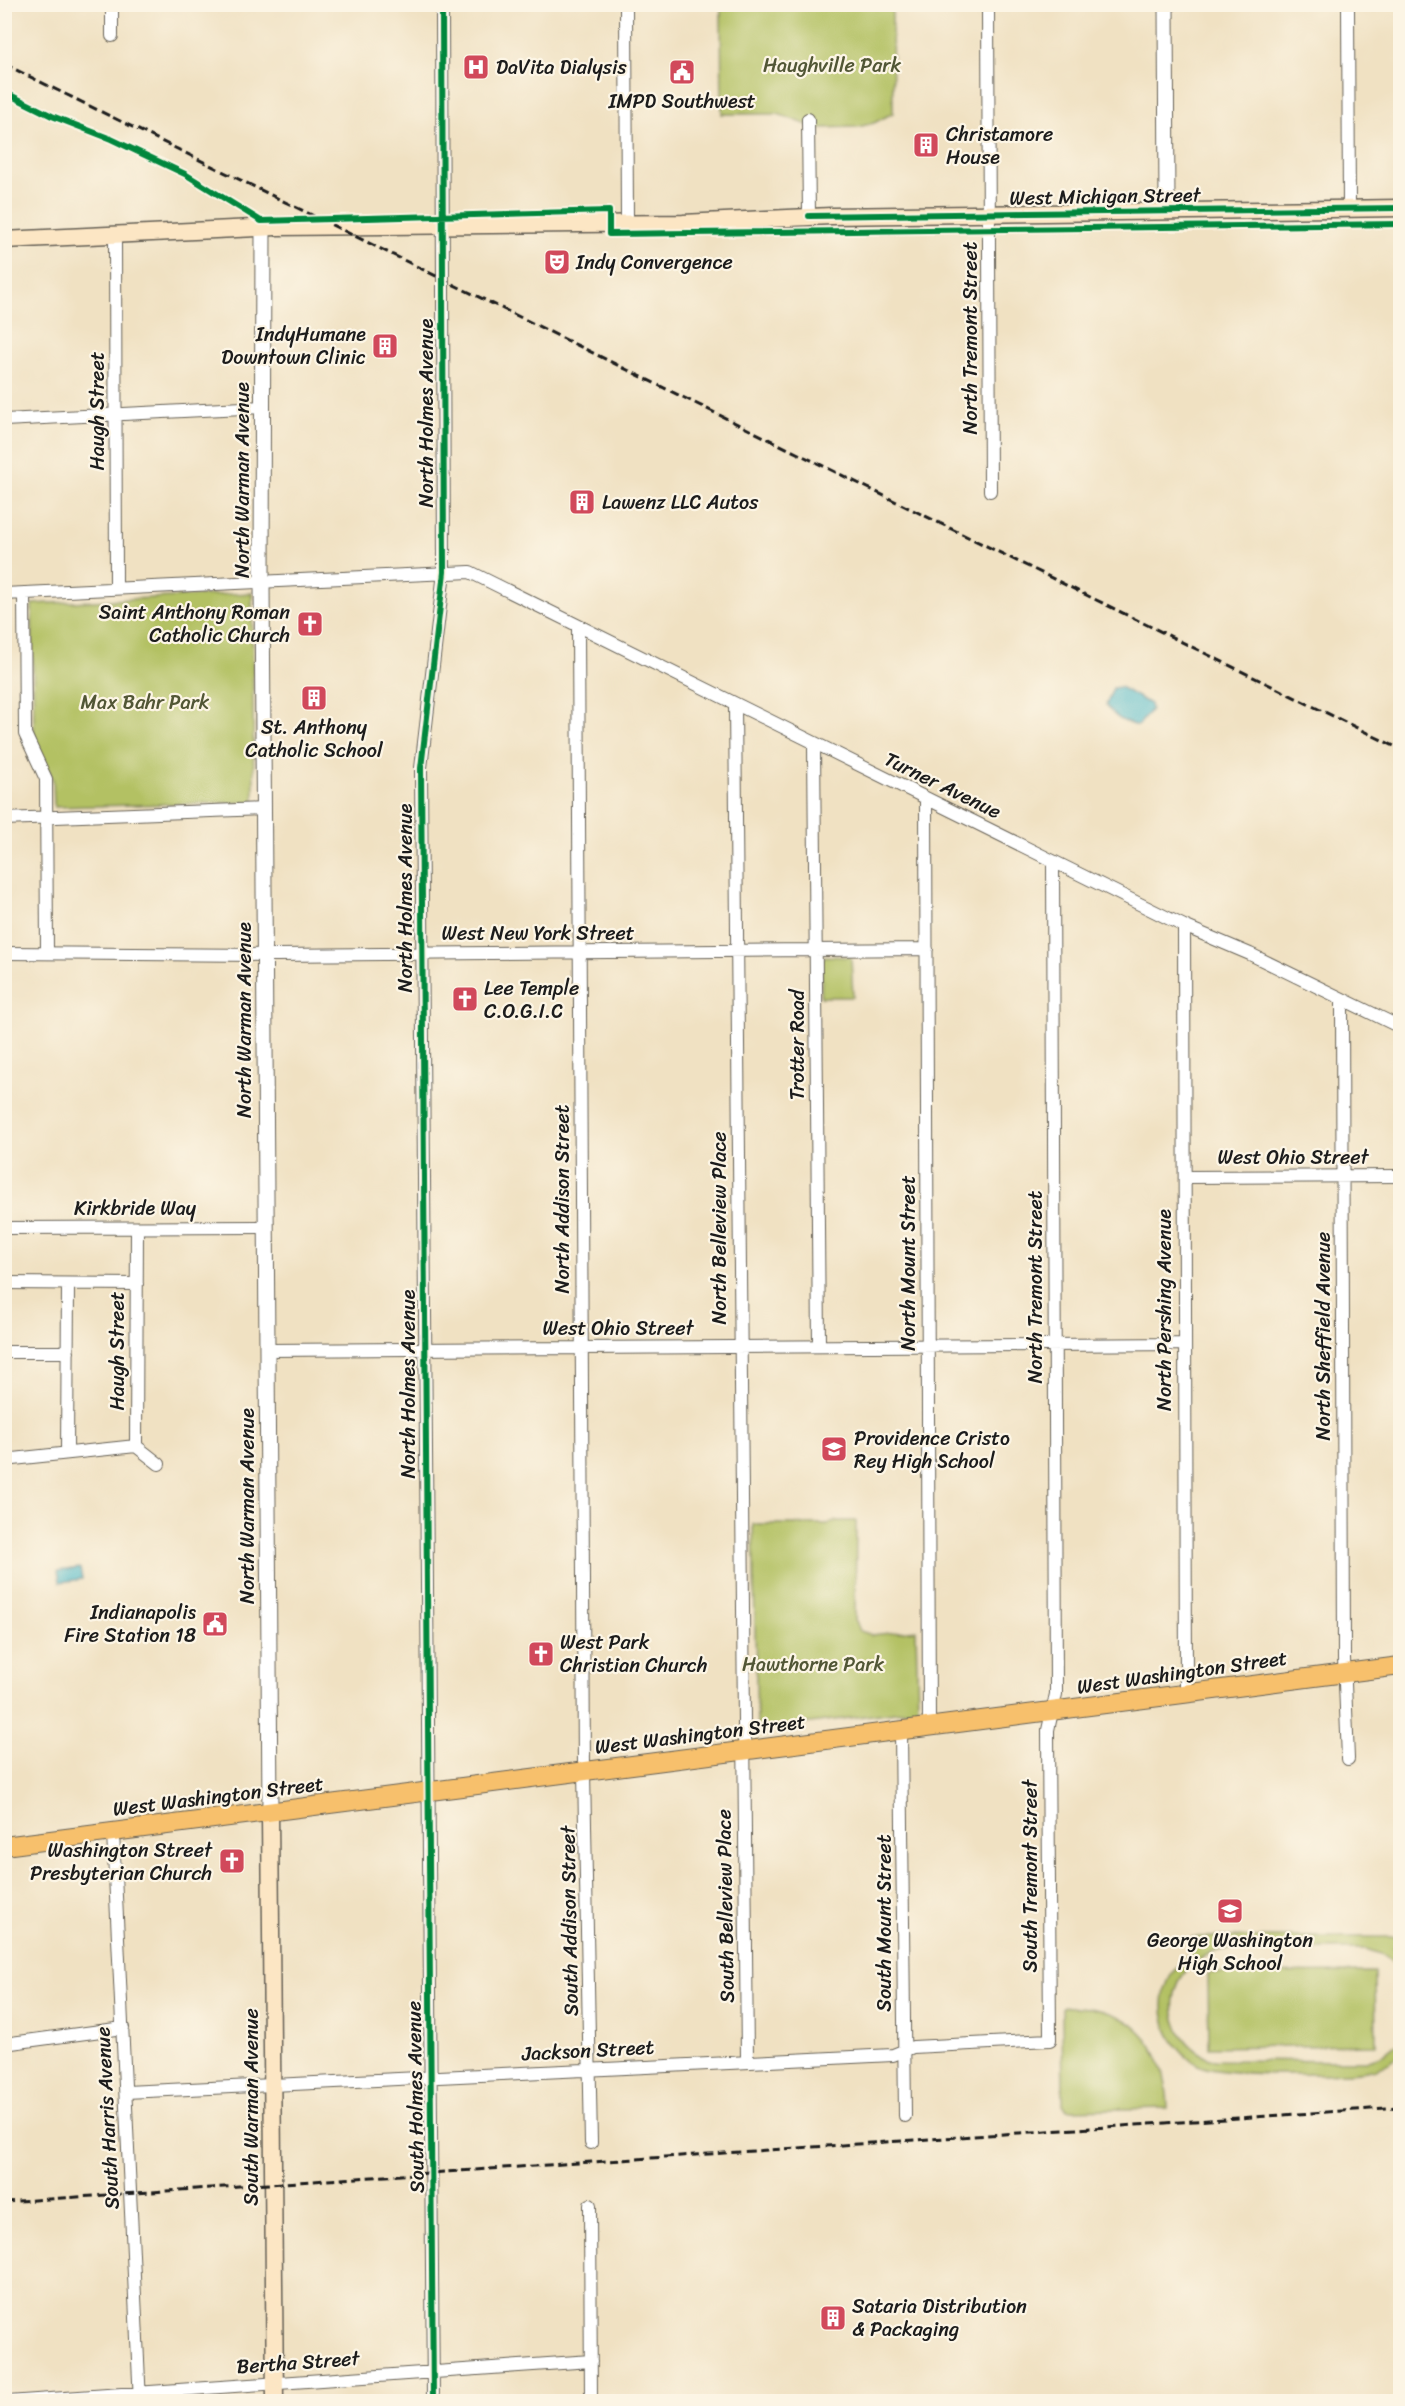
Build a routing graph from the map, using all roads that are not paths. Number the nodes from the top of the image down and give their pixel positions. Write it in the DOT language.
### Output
graph roads {
  1 [pos="112,4"];
  2 [pos="442,4"];
  3 [pos="626,4"];
  4 [pos="987,4"];
  5 [pos="1167,4"];
  6 [pos="1348,4"];
  7 [pos="112,36"];
  8 [pos="808,119"];
  9 [pos="1401,208"];
  10 [pos="1348,209"];
  11 [pos="1167,211"];
  12 [pos="988,214"];
  13 [pos="809,216"];
  14 [pos="627,223"];
  15 [pos="442,226"];
  16 [pos="263,228"];
  17 [pos="115,234"];
  18 [pos="4,240"];
  19 [pos="263,407"];
  20 [pos="117,414"];
  21 [pos="4,420"];
  22 [pos="990,491"];
  23 [pos="444,572"];
  24 [pos="262,581"];
  25 [pos="116,588"];
  26 [pos="24,593"];
  27 [pos="4,594"];
  28 [pos="578,626"];
  29 [pos="735,704"];
  30 [pos="814,744"];
  31 [pos="926,799"];
  32 [pos="264,809"];
  33 [pos="46,817"];
  34 [pos="4,819"];
  35 [pos="1053,861"];
  36 [pos="1184,926"];
  37 [pos="927,949"];
  38 [pos="737,950"];
  39 [pos="816,950"];
  40 [pos="580,952"];
  41 [pos="4,953"];
  42 [pos="47,953"];
  43 [pos="422,953"];
  44 [pos="265,954"];
  45 [pos="1342,999"];
  46 [pos="1401,1027"];
  47 [pos="1342,1176"];
  48 [pos="1401,1176"];
  49 [pos="1185,1177"];
  50 [pos="266,1227"];
  51 [pos="4,1228"];
  52 [pos="137,1228"];
  53 [pos="4,1283"];
  54 [pos="68,1284"];
  55 [pos="137,1284"];
  56 [pos="1054,1344"];
  57 [pos="1185,1344"];
  58 [pos="819,1346"];
  59 [pos="928,1346"];
  60 [pos="739,1347"];
  61 [pos="582,1348"];
  62 [pos="424,1349"];
  63 [pos="267,1350"];
  64 [pos="4,1352"];
  65 [pos="68,1352"];
  66 [pos="136,1446"];
  67 [pos="67,1453"];
  68 [pos="4,1460"];
  69 [pos="159,1464"];
  70 [pos="1401,1666"];
  71 [pos="1344,1673"];
  72 [pos="1186,1694"];
  73 [pos="1052,1712"];
  74 [pos="929,1727"];
  75 [pos="901,1730"];
  76 [pos="743,1751"];
  77 [pos="1348,1759"];
  78 [pos="585,1772"];
  79 [pos="428,1792"];
  80 [pos="270,1813"];
  81 [pos="113,1833"];
  82 [pos="4,1846"];
  83 [pos="123,2028"];
  84 [pos="1050,2040"];
  85 [pos="4,2044"];
  86 [pos="904,2050"];
  87 [pos="747,2061"];
  88 [pos="590,2069"];
  89 [pos="431,2077"];
  90 [pos="272,2085"];
  91 [pos="126,2092"];
  92 [pos="905,2116"];
  93 [pos="591,2143"];
  94 [pos="590,2205"];
  95 [pos="591,2361"];
  96 [pos="433,2372"];
  97 [pos="275,2383"];
  98 [pos="140,2397"];
  99 [pos="8,2402"];
  100 [pos="275,2402"];
  101 [pos="433,2402"];
  102 [pos="591,2402"];
  1 -- 7 [label="street"];
  2 -- 15 [label="street, North Holmes Avenue"];
  3 -- 14 [label="street"];
  4 -- 12 [label="street, North Tremont Street"];
  5 -- 11 [label="street"];
  6 -- 10 [label="street"];
  8 -- 13 [label="street"];
  9 -- 10 [label="main road, West Michigan Street"];
  10 -- 11 [label="main road, West Michigan Street"];
  11 -- 12 [label="main road, West Michigan Street"];
  12 -- 13 [label="main road, West Michigan Street"];
  12 -- 22 [label="street, North Tremont Street"];
  13 -- 14 [label="main road, West Michigan Street"];
  14 -- 15 [label="main road, West Michigan Street"];
  15 -- 16 [label="main road, West Michigan Street"];
  15 -- 23 [label="street, North Holmes Avenue"];
  16 -- 17 [label="main road, West Michigan Street"];
  16 -- 19 [label="street, North Warman Avenue"];
  17 -- 18 [label="main road, West Michigan Street"];
  17 -- 20 [label="street, Haugh Street"];
  19 -- 20 [label="street"];
  19 -- 24 [label="street, North Warman Avenue"];
  20 -- 21 [label="street"];
  20 -- 25 [label="street, Haugh Street"];
  23 -- 24 [label="street"];
  23 -- 28 [label="street, Turner Avenue"];
  23 -- 43 [label="street, North Holmes Avenue"];
  24 -- 25 [label="street"];
  24 -- 32 [label="street, North Warman Avenue"];
  25 -- 26 [label="street"];
  26 -- 27 [label="street"];
  26 -- 33 [label="street"];
  28 -- 29 [label="street, Turner Avenue"];
  28 -- 40 [label="street, North Addison Street"];
  29 -- 30 [label="street, Turner Avenue"];
  29 -- 38 [label="street, North Belleview Place"];
  30 -- 31 [label="street, Turner Avenue"];
  30 -- 39 [label="street, Trotter Road"];
  31 -- 35 [label="street, Turner Avenue"];
  31 -- 37 [label="street, North Mount Street"];
  32 -- 33 [label="street"];
  32 -- 44 [label="street, North Warman Avenue"];
  33 -- 34 [label="street"];
  33 -- 42 [label="street"];
  35 -- 36 [label="street, Turner Avenue"];
  35 -- 56 [label="street, North Tremont Street"];
  36 -- 45 [label="street, Turner Avenue"];
  36 -- 49 [label="street, North Pershing Avenue"];
  37 -- 39 [label="street, West New York Street"];
  37 -- 59 [label="street, North Mount Street"];
  38 -- 39 [label="street, West New York Street"];
  38 -- 40 [label="street, West New York Street"];
  38 -- 60 [label="street, North Belleview Place"];
  39 -- 58 [label="street, Trotter Road"];
  40 -- 43 [label="street, West New York Street"];
  40 -- 61 [label="street, North Addison Street"];
  41 -- 42 [label="street, West New York Street"];
  42 -- 44 [label="street, West New York Street"];
  43 -- 44 [label="street, West New York Street"];
  43 -- 62 [label="street, North Holmes Avenue"];
  44 -- 50 [label="street, North Warman Avenue"];
  45 -- 46 [label="street, Turner Avenue"];
  45 -- 47 [label="street, North Sheffield Avenue"];
  47 -- 48 [label="street, West Ohio Street"];
  47 -- 49 [label="street, West Ohio Street"];
  47 -- 71 [label="street, North Sheffield Avenue"];
  49 -- 57 [label="street, North Pershing Avenue"];
  50 -- 52 [label="street, Kirkbride Way"];
  50 -- 63 [label="street, North Warman Avenue"];
  51 -- 52 [label="street, Kirkbride Way"];
  52 -- 55 [label="street, Haugh Street"];
  53 -- 54 [label="street"];
  54 -- 55 [label="street"];
  54 -- 65 [label="street"];
  55 -- 66 [label="street, Haugh Street"];
  56 -- 57 [label="street, West Ohio Street"];
  56 -- 59 [label="street, West Ohio Street"];
  56 -- 73 [label="street, North Tremont Street"];
  57 -- 72 [label="street, North Pershing Avenue"];
  58 -- 59 [label="street, West Ohio Street"];
  58 -- 60 [label="street, West Ohio Street"];
  59 -- 74 [label="street, North Mount Street"];
  60 -- 61 [label="street, West Ohio Street"];
  60 -- 76 [label="street, North Belleview Place"];
  61 -- 62 [label="street, West Ohio Street"];
  61 -- 78 [label="street, North Addison Street"];
  62 -- 63 [label="street, West Ohio Street"];
  62 -- 79 [label="street, North Holmes Avenue"];
  63 -- 80 [label="street, North Warman Avenue"];
  64 -- 65 [label="street"];
  65 -- 67 [label="street"];
  66 -- 67 [label="street"];
  66 -- 69 [label="street"];
  67 -- 68 [label="street"];
  70 -- 71 [label="main road, West Washington Street"];
  71 -- 72 [label="main road, West Washington Street"];
  71 -- 77 [label="street, North Sheffield Avenue"];
  72 -- 73 [label="main road, West Washington Street"];
  73 -- 74 [label="main road, West Washington Street"];
  73 -- 84 [label="street, South Tremont Street"];
  74 -- 75 [label="main road, West Washington Street"];
  75 -- 76 [label="main road, West Washington Street"];
  75 -- 86 [label="street, South Mount Street"];
  76 -- 78 [label="main road, West Washington Street"];
  76 -- 87 [label="street, South Belleview Place"];
  78 -- 79 [label="main road, West Washington Street"];
  78 -- 88 [label="street, South Addison Street"];
  79 -- 80 [label="main road, West Washington Street"];
  79 -- 89 [label="street, South Holmes Avenue"];
  80 -- 81 [label="main road, West Washington Street"];
  80 -- 90 [label="main road, South Warman Avenue"];
  81 -- 82 [label="main road, West Washington Street"];
  81 -- 83 [label="street, South Harris Avenue"];
  83 -- 85 [label="street"];
  83 -- 91 [label="street, South Harris Avenue"];
  84 -- 86 [label="street, Jackson Street"];
  86 -- 87 [label="street, Jackson Street"];
  86 -- 92 [label="street, South Mount Street"];
  87 -- 88 [label="street, Jackson Street"];
  88 -- 89 [label="street, Jackson Street"];
  88 -- 93 [label="street, South Addison Street"];
  89 -- 90 [label="street, Jackson Street"];
  89 -- 96 [label="street, South Holmes Avenue"];
  90 -- 91 [label="street, Jackson Street"];
  90 -- 97 [label="main road, South Warman Avenue"];
  91 -- 98 [label="street, South Harris Avenue"];
  94 -- 95 [label="street"];
  95 -- 96 [label="street, Bertha Street"];
  95 -- 102 [label="street"];
  96 -- 97 [label="street, Bertha Street"];
  96 -- 101 [label="street, South Holmes Avenue"];
  97 -- 98 [label="street, Bertha Street"];
  97 -- 100 [label="main road, South Warman Avenue"];
  98 -- 99 [label="street, Bertha Street"];
}
